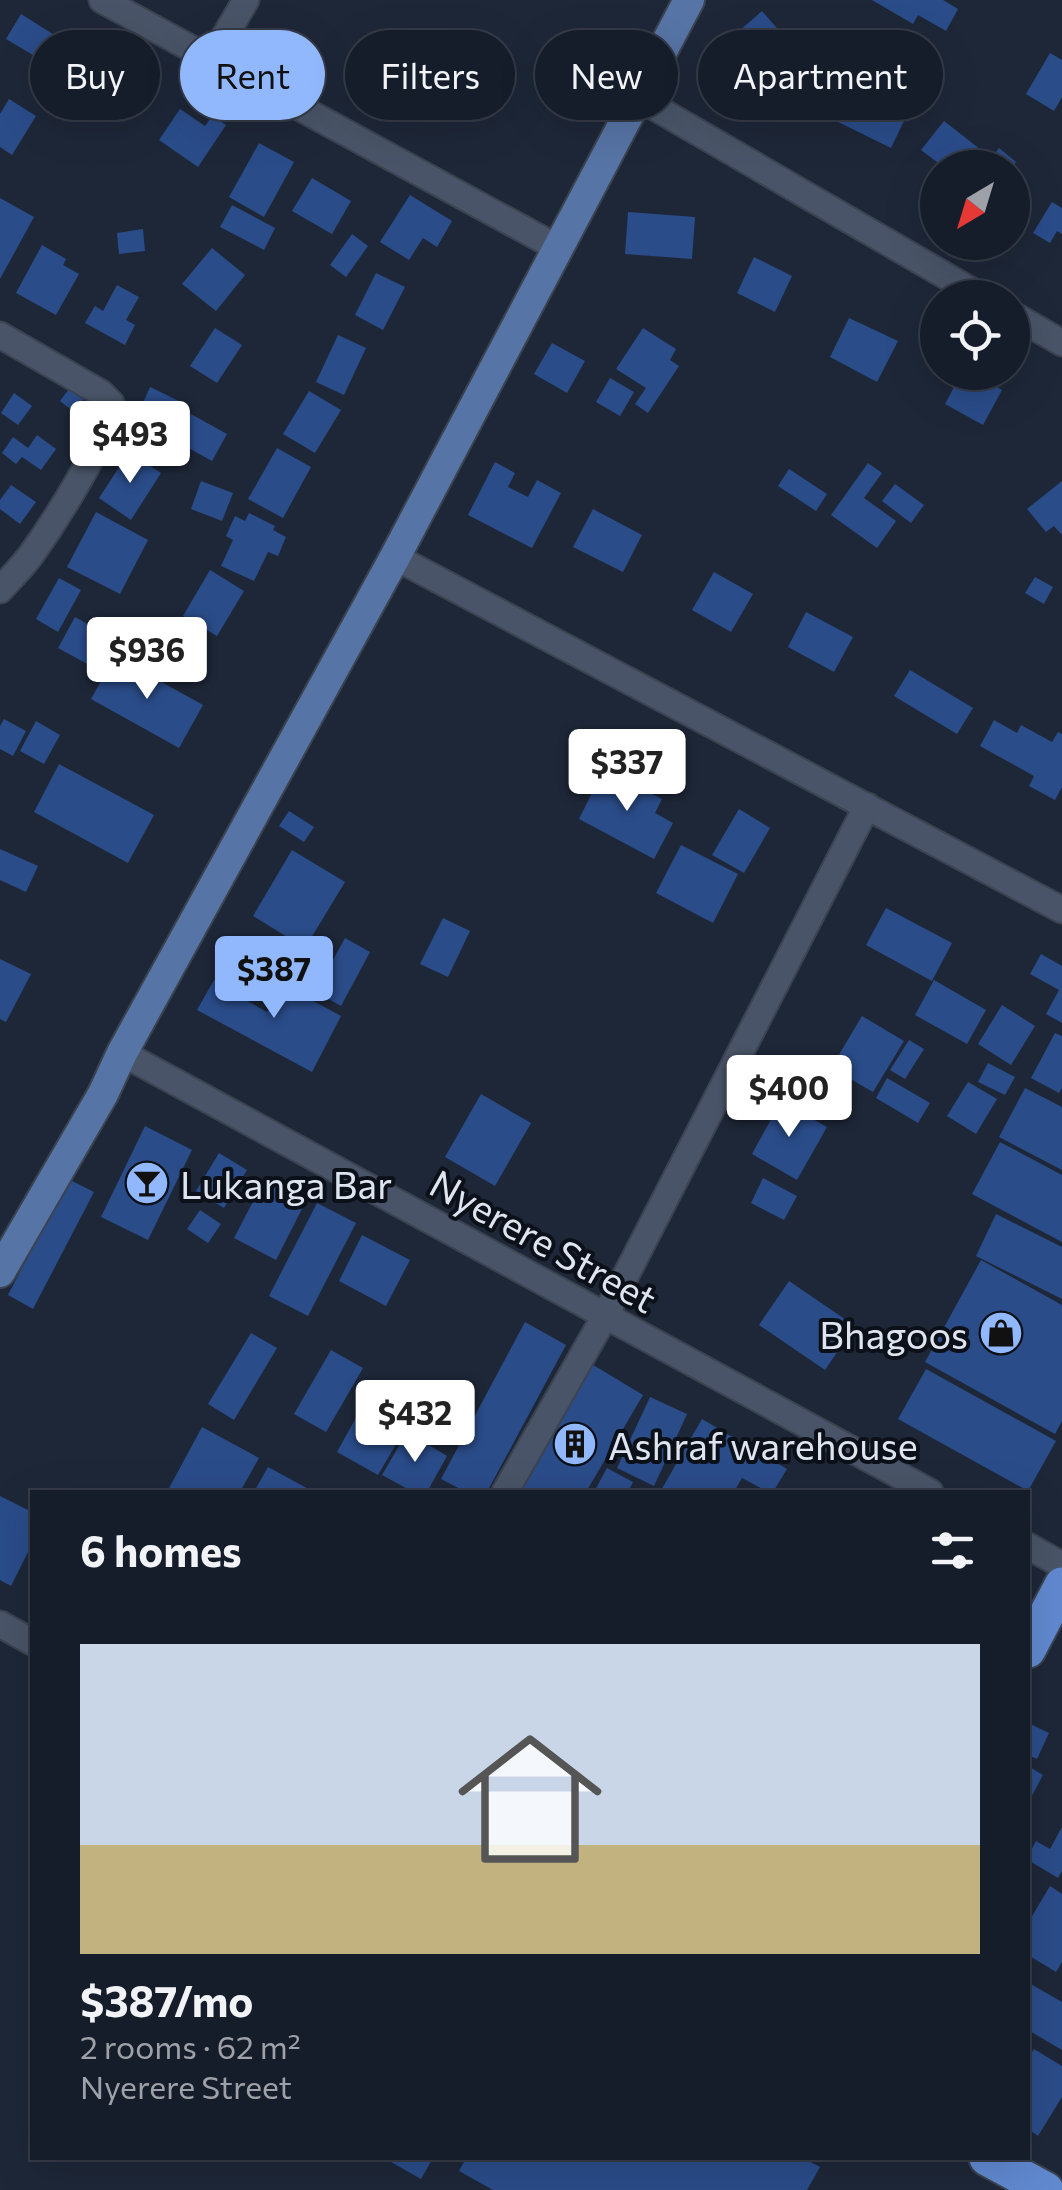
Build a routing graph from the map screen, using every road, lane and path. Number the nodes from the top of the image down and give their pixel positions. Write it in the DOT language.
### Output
graph roads {
  1 [pos="102,0"];
  2 [pos="246,0"];
  3 [pos="689,0"];
  4 [pos="228,30"];
  5 [pos="673,30"];
  6 [pos="180,41"];
  7 [pos="325,120"];
  8 [pos="626,120"];
  9 [pos="678,120"];
  10 [pos="558,248"];
  11 [pos="953,280"];
  12 [pos="1030,324"];
  13 [pos="0,334"];
  14 [pos="1062,343"];
  15 [pos="395,557"];
  16 [pos="0,590"];
  17 [pos="867,806"];
  18 [pos="1062,910"];
  19 [pos="122,1053"];
  20 [pos="0,1272"];
  21 [pos="605,1316"];
  22 [pos="506,1490"];
  23 [pos="926,1490"];
  24 [pos="1030,1547"];
  25 [pos="1062,1564"];
  26 [pos="1062,1585"];
  27 [pos="0,1624"];
  28 [pos="30,1641"];
  29 [pos="1030,1646"];
  30 [pos="991,2160"];
  31 [pos="1046,2190"];
  1 -- 6 [label="street"];
  2 -- 4 [label="street"];
  3 -- 5 [label="main road"];
  7 -- 10 [label="street"];
  8 -- 10 [label="main road"];
  9 -- 11 [label="street"];
  10 -- 15 [label="main road"];
  12 -- 14 [label="street"];
  13 -- 16 [label="street"];
  15 -- 17 [label="street"];
  15 -- 19 [label="main road"];
  17 -- 18 [label="street"];
  17 -- 21 [label="street"];
  19 -- 20 [label="main road"];
  19 -- 21 [label="street, Nyerere Street"];
  21 -- 22 [label="street"];
  21 -- 23 [label="street, Nyerere Street"];
  24 -- 25 [label="street"];
  26 -- 29 [label="highway"];
  27 -- 28 [label="street"];
  30 -- 31 [label="highway"];
}
